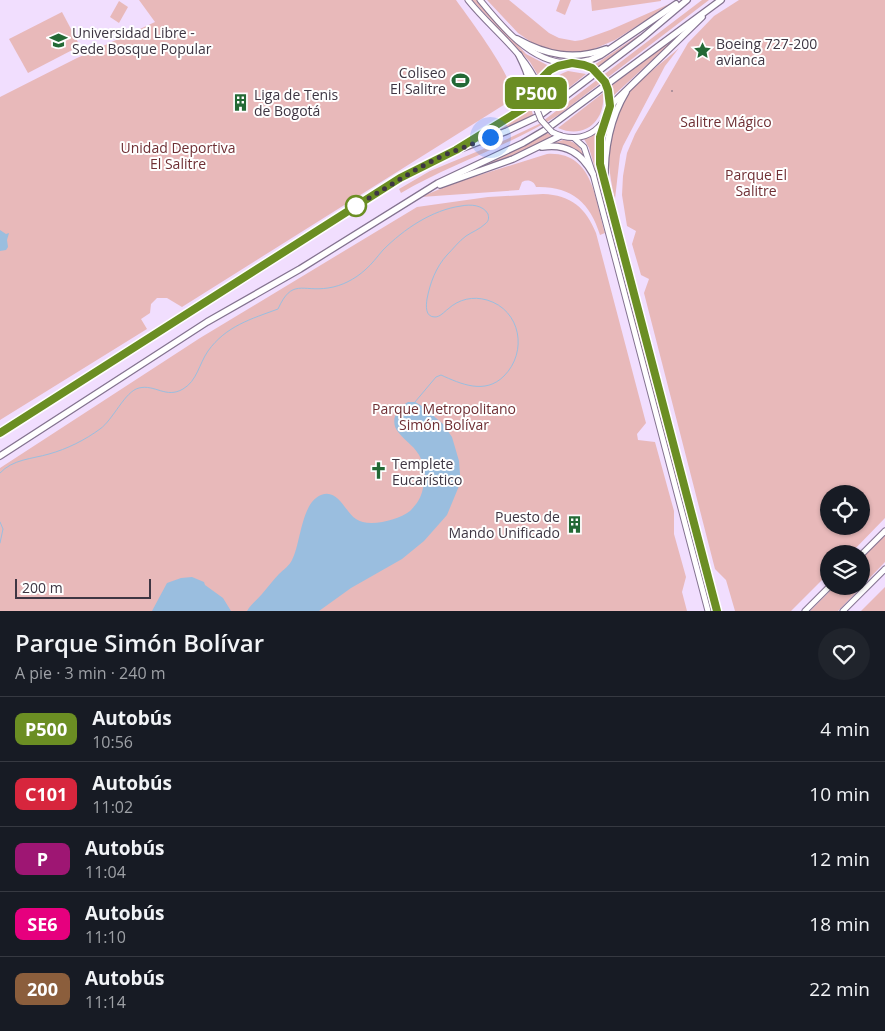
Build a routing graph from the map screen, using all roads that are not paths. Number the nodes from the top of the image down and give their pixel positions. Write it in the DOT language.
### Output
graph roads {
  1 [pos="468,0"];
  2 [pos="480,0"];
  3 [pos="685,0"];
  4 [pos="721,0"];
  5 [pos="714,6"];
  6 [pos="516,39"];
  7 [pos="618,44"];
  8 [pos="519,56"];
  9 [pos="575,63"];
  10 [pos="567,64"];
  11 [pos="538,85"];
  12 [pos="630,86"];
  13 [pos="535,95"];
  14 [pos="610,106"];
  15 [pos="516,113"];
  16 [pos="604,120"];
  17 [pos="560,136"];
  18 [pos="574,138"];
  19 [pos="535,148"];
  20 [pos="456,150"];
  21 [pos="593,174"];
  22 [pos="605,184"];
  23 [pos="426,190"];
  24 [pos="650,356"];
  25 [pos="642,358"];
  26 [pos="0,433"];
  27 [pos="0,456"];
  28 [pos="885,531"];
  29 [pos="870,546"];
  30 [pos="885,569"];
  31 [pos="821,595"];
  32 [pos="708,611"];
  33 [pos="717,611"];
  34 [pos="805,611"];
  35 [pos="843,611"];
  1 -- 8 [label="main road"];
  2 -- 6 [label="main road"];
  3 -- 7 [label="main road"];
  3 -- 20 [label="main road"];
  4 -- 5 [label="main road"];
  5 -- 12 [label="main road"];
  5 -- 23 [label="main road"];
  6 -- 7 [label="main road"];
  6 -- 10 [label="main road"];
  7 -- 9 [label="main road"];
  8 -- 11 [label="main road"];
  8 -- 15 [label="main road"];
  9 -- 10 [label="main road"];
  9 -- 14 [label="main road, bridge"];
  10 -- 11 [label="main road"];
  11 -- 13 [label="main road"];
  12 -- 14 [label="main road"];
  12 -- 22 [label="main road"];
  13 -- 15 [label="main road"];
  13 -- 17 [label="main road, bridge"];
  14 -- 16 [label="main road"];
  15 -- 20 [label="main road"];
  16 -- 18 [label="main road"];
  16 -- 22 [label="main road"];
  17 -- 18 [label="main road"];
  17 -- 19 [label="main road"];
  18 -- 21 [label="main road"];
  19 -- 21 [label="main road"];
  19 -- 23 [label="main road"];
  20 -- 26 [label="main road"];
  21 -- 25 [label="main road"];
  22 -- 24 [label="main road"];
  23 -- 27 [label="main road"];
  24 -- 25 [label="main road"];
  24 -- 33 [label="main road"];
  25 -- 32 [label="main road"];
  28 -- 29 [label="main road"];
  30 -- 35 [label="main road"];
  31 -- 34 [label="main road"];
}
